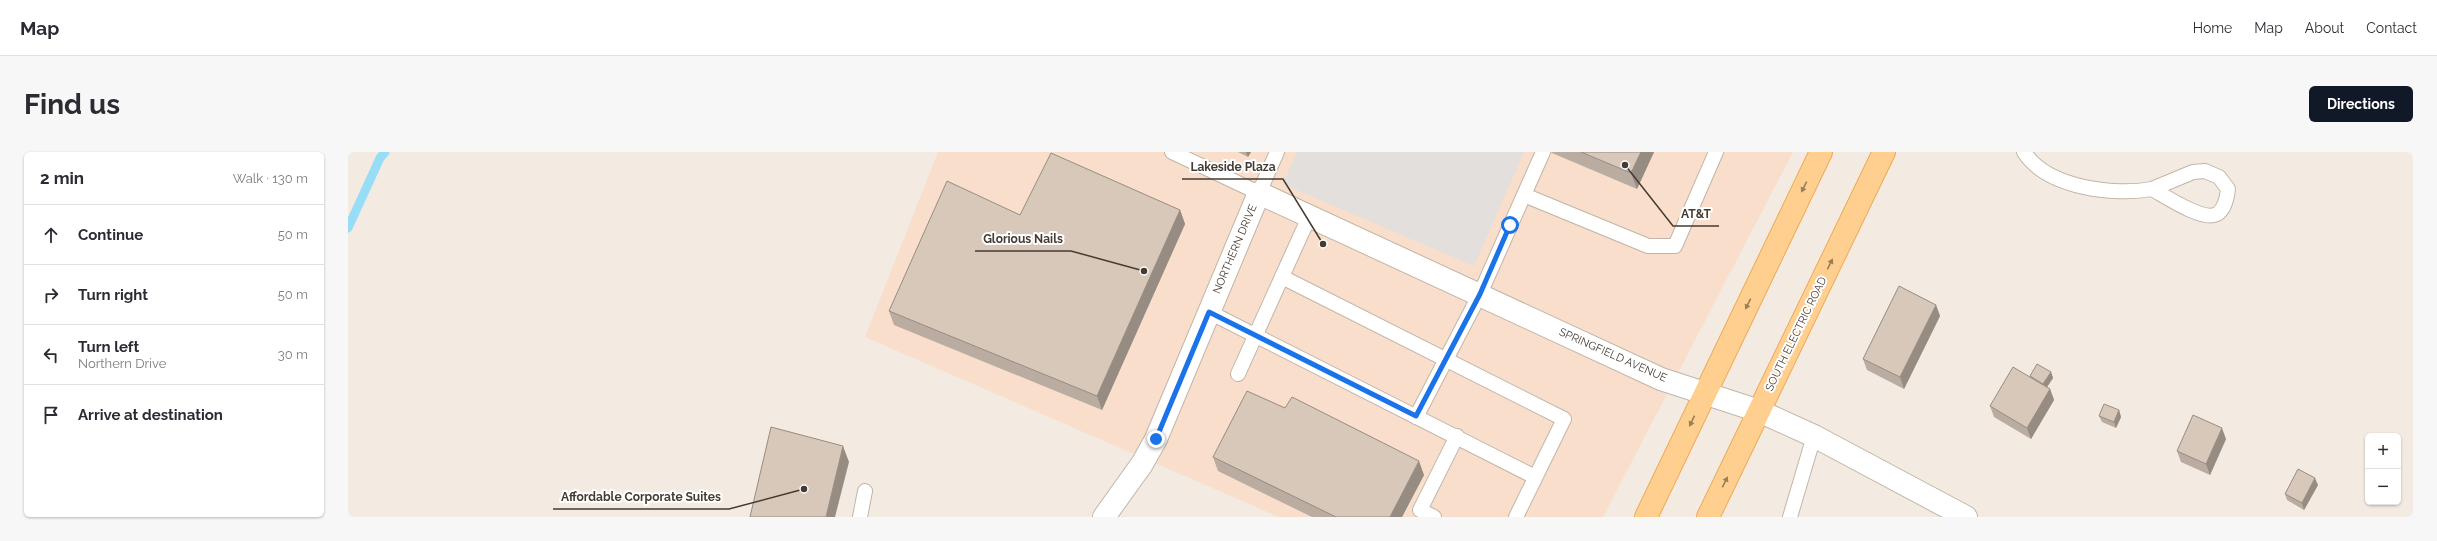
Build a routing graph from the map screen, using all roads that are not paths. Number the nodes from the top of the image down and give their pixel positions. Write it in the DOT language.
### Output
graph roads {
  1 [pos="1172,152"];
  2 [pos="1278,152"];
  3 [pos="1543,152"];
  4 [pos="1716,152"];
  5 [pos="1821,152"];
  6 [pos="1884,152"];
  7 [pos="2024,152"];
  8 [pos="2152,189"];
  9 [pos="1258,193"];
  10 [pos="1524,195"];
  11 [pos="1310,216"];
  12 [pos="1282,277"];
  13 [pos="1480,294"];
  14 [pos="1209,312"];
  15 [pos="1256,335"];
  16 [pos="1446,360"];
  17 [pos="1238,374"];
  18 [pos="1705,393"];
  19 [pos="1759,411"];
  20 [pos="1416,416"];
  21 [pos="1457,436"];
  22 [pos="1814,436"];
  23 [pos="1536,477"];
  24 [pos="865,491"];
  25 [pos="860,517"];
  26 [pos="1104,517"];
  27 [pos="1434,517"];
  28 [pos="1516,517"];
  29 [pos="1646,517"];
  30 [pos="1708,517"];
  31 [pos="1790,517"];
  32 [pos="1966,517"];
  1 -- 9 [label="lane"];
  2 -- 9 [label="lane"];
  3 -- 10 [label="lane"];
  4 -- 10 [label="lane"];
  5 -- 18 [label="main road, one-way"];
  19 -- 6 [label="main road, SOUTH ELECTRIC ROAD, one-way"];
  7 -- 8 [label="lane"];
  8 -- 8 [label="lane"];
  9 -- 11 [label="street, SPRINGFIELD AVENUE"];
  9 -- 14 [label="street, NORTHERN DRIVE"];
  10 -- 13 [label="lane"];
  11 -- 12 [label="lane"];
  11 -- 13 [label="street, SPRINGFIELD AVENUE"];
  12 -- 15 [label="lane"];
  12 -- 16 [label="lane"];
  13 -- 16 [label="lane"];
  13 -- 18 [label="street, SPRINGFIELD AVENUE"];
  14 -- 15 [label="lane"];
  14 -- 26 [label="street, NORTHERN DRIVE"];
  15 -- 17 [label="lane"];
  15 -- 20 [label="lane"];
  16 -- 20 [label="lane"];
  16 -- 23 [label="lane"];
  18 -- 19 [label="street, SPRINGFIELD AVENUE"];
  18 -- 29 [label="main road, one-way"];
  19 -- 22 [label="street, SPRINGFIELD AVENUE"];
  30 -- 19 [label="main road, SOUTH ELECTRIC ROAD, one-way"];
  20 -- 21 [label="lane"];
  21 -- 23 [label="lane"];
  21 -- 27 [label="lane"];
  22 -- 31 [label="lane"];
  22 -- 32 [label="street, SPRINGFIELD AVENUE"];
  23 -- 28 [label="lane"];
  24 -- 25 [label="lane"];
}
